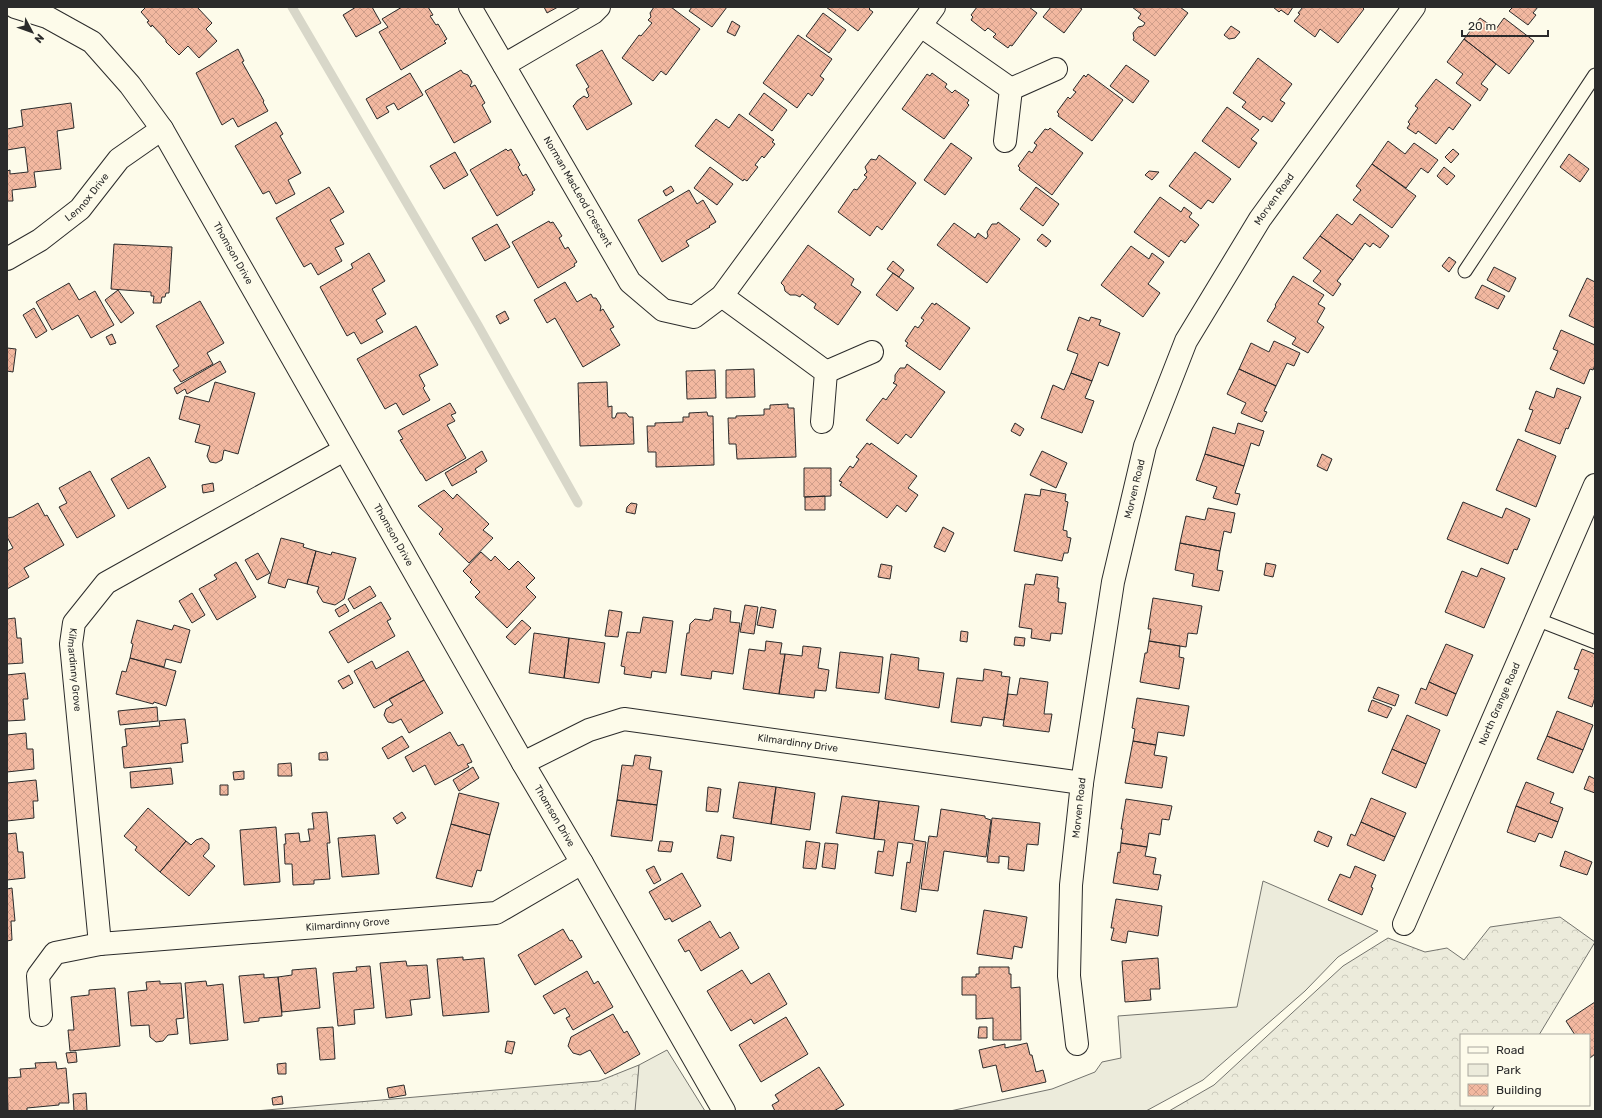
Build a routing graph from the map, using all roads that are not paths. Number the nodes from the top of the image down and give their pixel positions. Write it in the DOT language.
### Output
graph roads {
  1 [pos="15,7"];
  2 [pos="470,7"];
  3 [pos="599,7"];
  4 [pos="934,7"];
  5 [pos="1414,7"];
  6 [pos="921,26"];
  7 [pos="504,65"];
  8 [pos="1056,69"];
  9 [pos="1595,75"];
  10 [pos="1011,89"];
  11 [pos="162,130"];
  12 [pos="1005,141"];
  13 [pos="7,259"];
  14 [pos="1465,271"];
  15 [pos="722,296"];
  16 [pos="872,352"];
  17 [pos="826,372"];
  18 [pos="822,422"];
  19 [pos="344,450"];
  20 [pos="1595,485"];
  21 [pos="1536,619"];
  22 [pos="1595,642"];
  23 [pos="523,763"];
  24 [pos="1082,783"];
  25 [pos="582,863"];
  26 [pos="1404,924"];
  27 [pos="100,944"];
  28 [pos="41,1015"];
  29 [pos="1077,1044"];
  30 [pos="724,1111"];
  1 -- 11 [label="street, Thomson Drive"];
  2 -- 7 [label="street, Norman MacLeod Crescent"];
  3 -- 7 [label="street"];
  4 -- 6 [label="street, Norman MacLeod Crescent"];
  5 -- 24 [label="street, Morven Road"];
  6 -- 10 [label="street"];
  6 -- 15 [label="street, Norman MacLeod Crescent"];
  7 -- 15 [label="street, Norman MacLeod Crescent"];
  8 -- 10 [label="street"];
  9 -- 14 [label="lane"];
  10 -- 12 [label="street"];
  11 -- 13 [label="street, Lennox Drive"];
  11 -- 19 [label="street, Thomson Drive"];
  15 -- 17 [label="street"];
  16 -- 17 [label="street"];
  17 -- 18 [label="street"];
  19 -- 23 [label="street, Thomson Drive"];
  19 -- 27 [label="street, Kilmardinny Grove"];
  20 -- 21 [label="street, North Grange Road"];
  21 -- 22 [label="lane"];
  21 -- 26 [label="street, North Grange Road"];
  23 -- 24 [label="street, Kilmardinny Drive"];
  23 -- 25 [label="street, Thomson Drive"];
  24 -- 29 [label="street, Morven Road"];
  25 -- 27 [label="street, Kilmardinny Grove"];
  25 -- 30 [label="street, Thomson Drive"];
  27 -- 28 [label="street, Kilmardinny Grove"];
}
